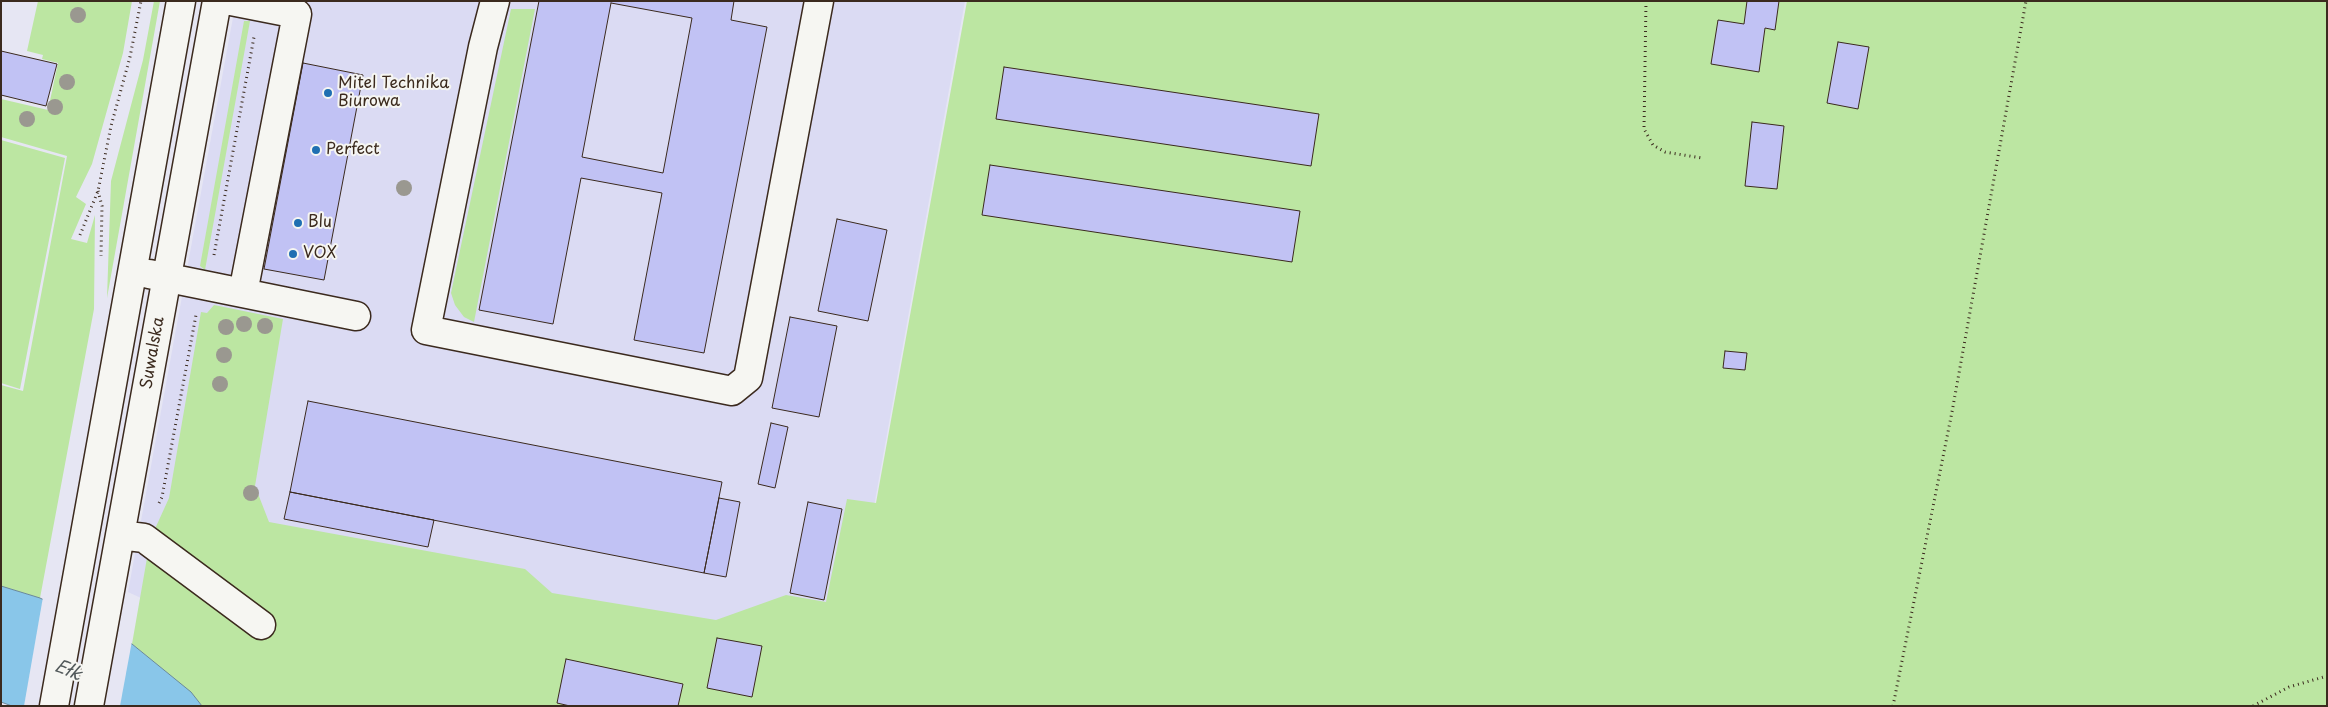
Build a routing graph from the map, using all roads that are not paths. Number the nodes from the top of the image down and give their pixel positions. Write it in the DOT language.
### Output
graph roads {
  1 [pos="181,1"];
  2 [pos="218,1"];
  3 [pos="231,1"];
  4 [pos="495,1"];
  5 [pos="819,1"];
  6 [pos="133,271"];
  7 [pos="167,277"];
  8 [pos="243,293"];
  9 [pos="356,316"];
  10 [pos="120,534"];
  11 [pos="261,625"];
  12 [pos="54,706"];
  13 [pos="89,706"];
  1 -- 6 [label="street"];
  2 -- 7 [label="street, Suwalska"];
  3 -- 8 [label="street"];
  4 -- 5 [label="street"];
  6 -- 7 [label="street"];
  6 -- 12 [label="street"];
  7 -- 8 [label="street"];
  7 -- 10 [label="street, Suwalska"];
  8 -- 9 [label="street"];
  10 -- 11 [label="street"];
  10 -- 13 [label="street, Suwalska"];
}
